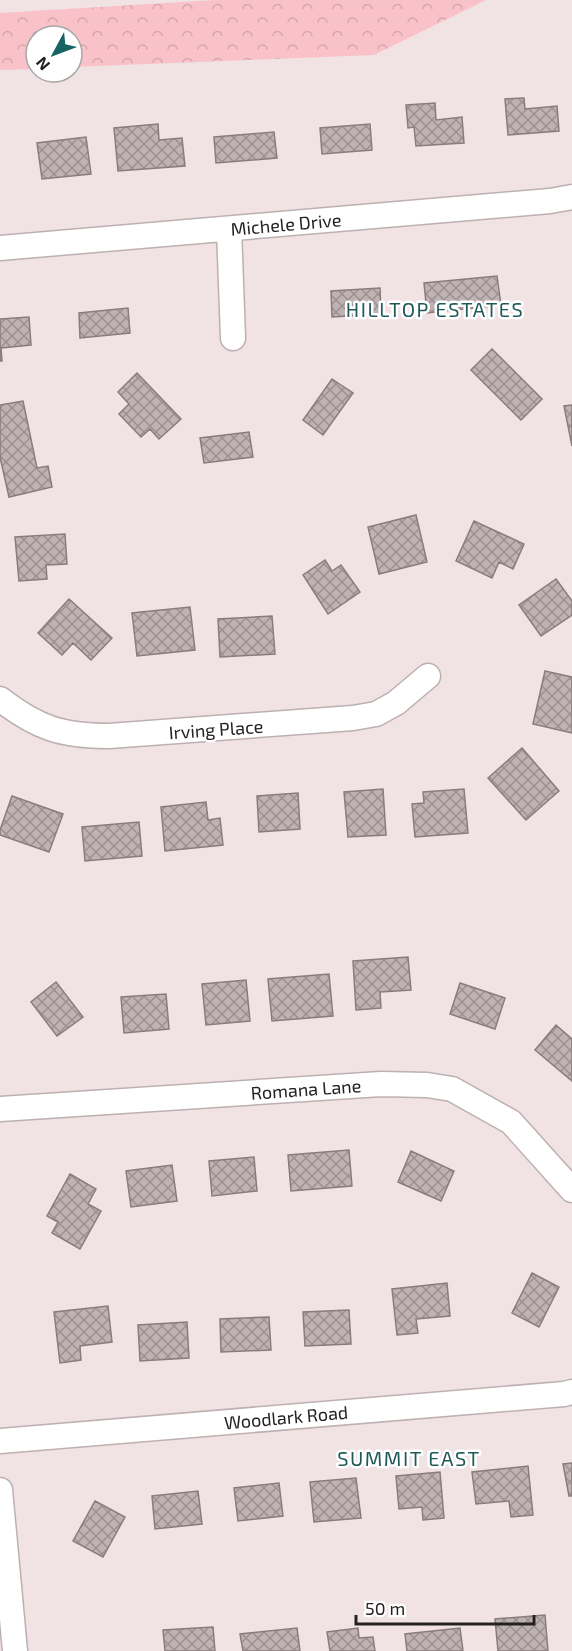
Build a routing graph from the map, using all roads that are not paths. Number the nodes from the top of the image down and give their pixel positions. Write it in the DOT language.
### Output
graph roads {
  1 [pos="572,197"];
  2 [pos="229,229"];
  3 [pos="0,248"];
  4 [pos="233,339"];
  5 [pos="428,676"];
  6 [pos="0,699"];
  7 [pos="0,1108"];
  8 [pos="572,1190"];
  9 [pos="572,1392"];
  10 [pos="0,1441"];
  11 [pos="0,1490"];
  12 [pos="15,1651"];
  1 -- 2 [label="street, Michele Drive"];
  2 -- 3 [label="street, Michele Drive"];
  2 -- 4 [label="street"];
  5 -- 6 [label="street, Irving Place"];
  7 -- 8 [label="street, Romana Lane"];
  9 -- 10 [label="street, Woodlark Road"];
  11 -- 12 [label="street"];
}
